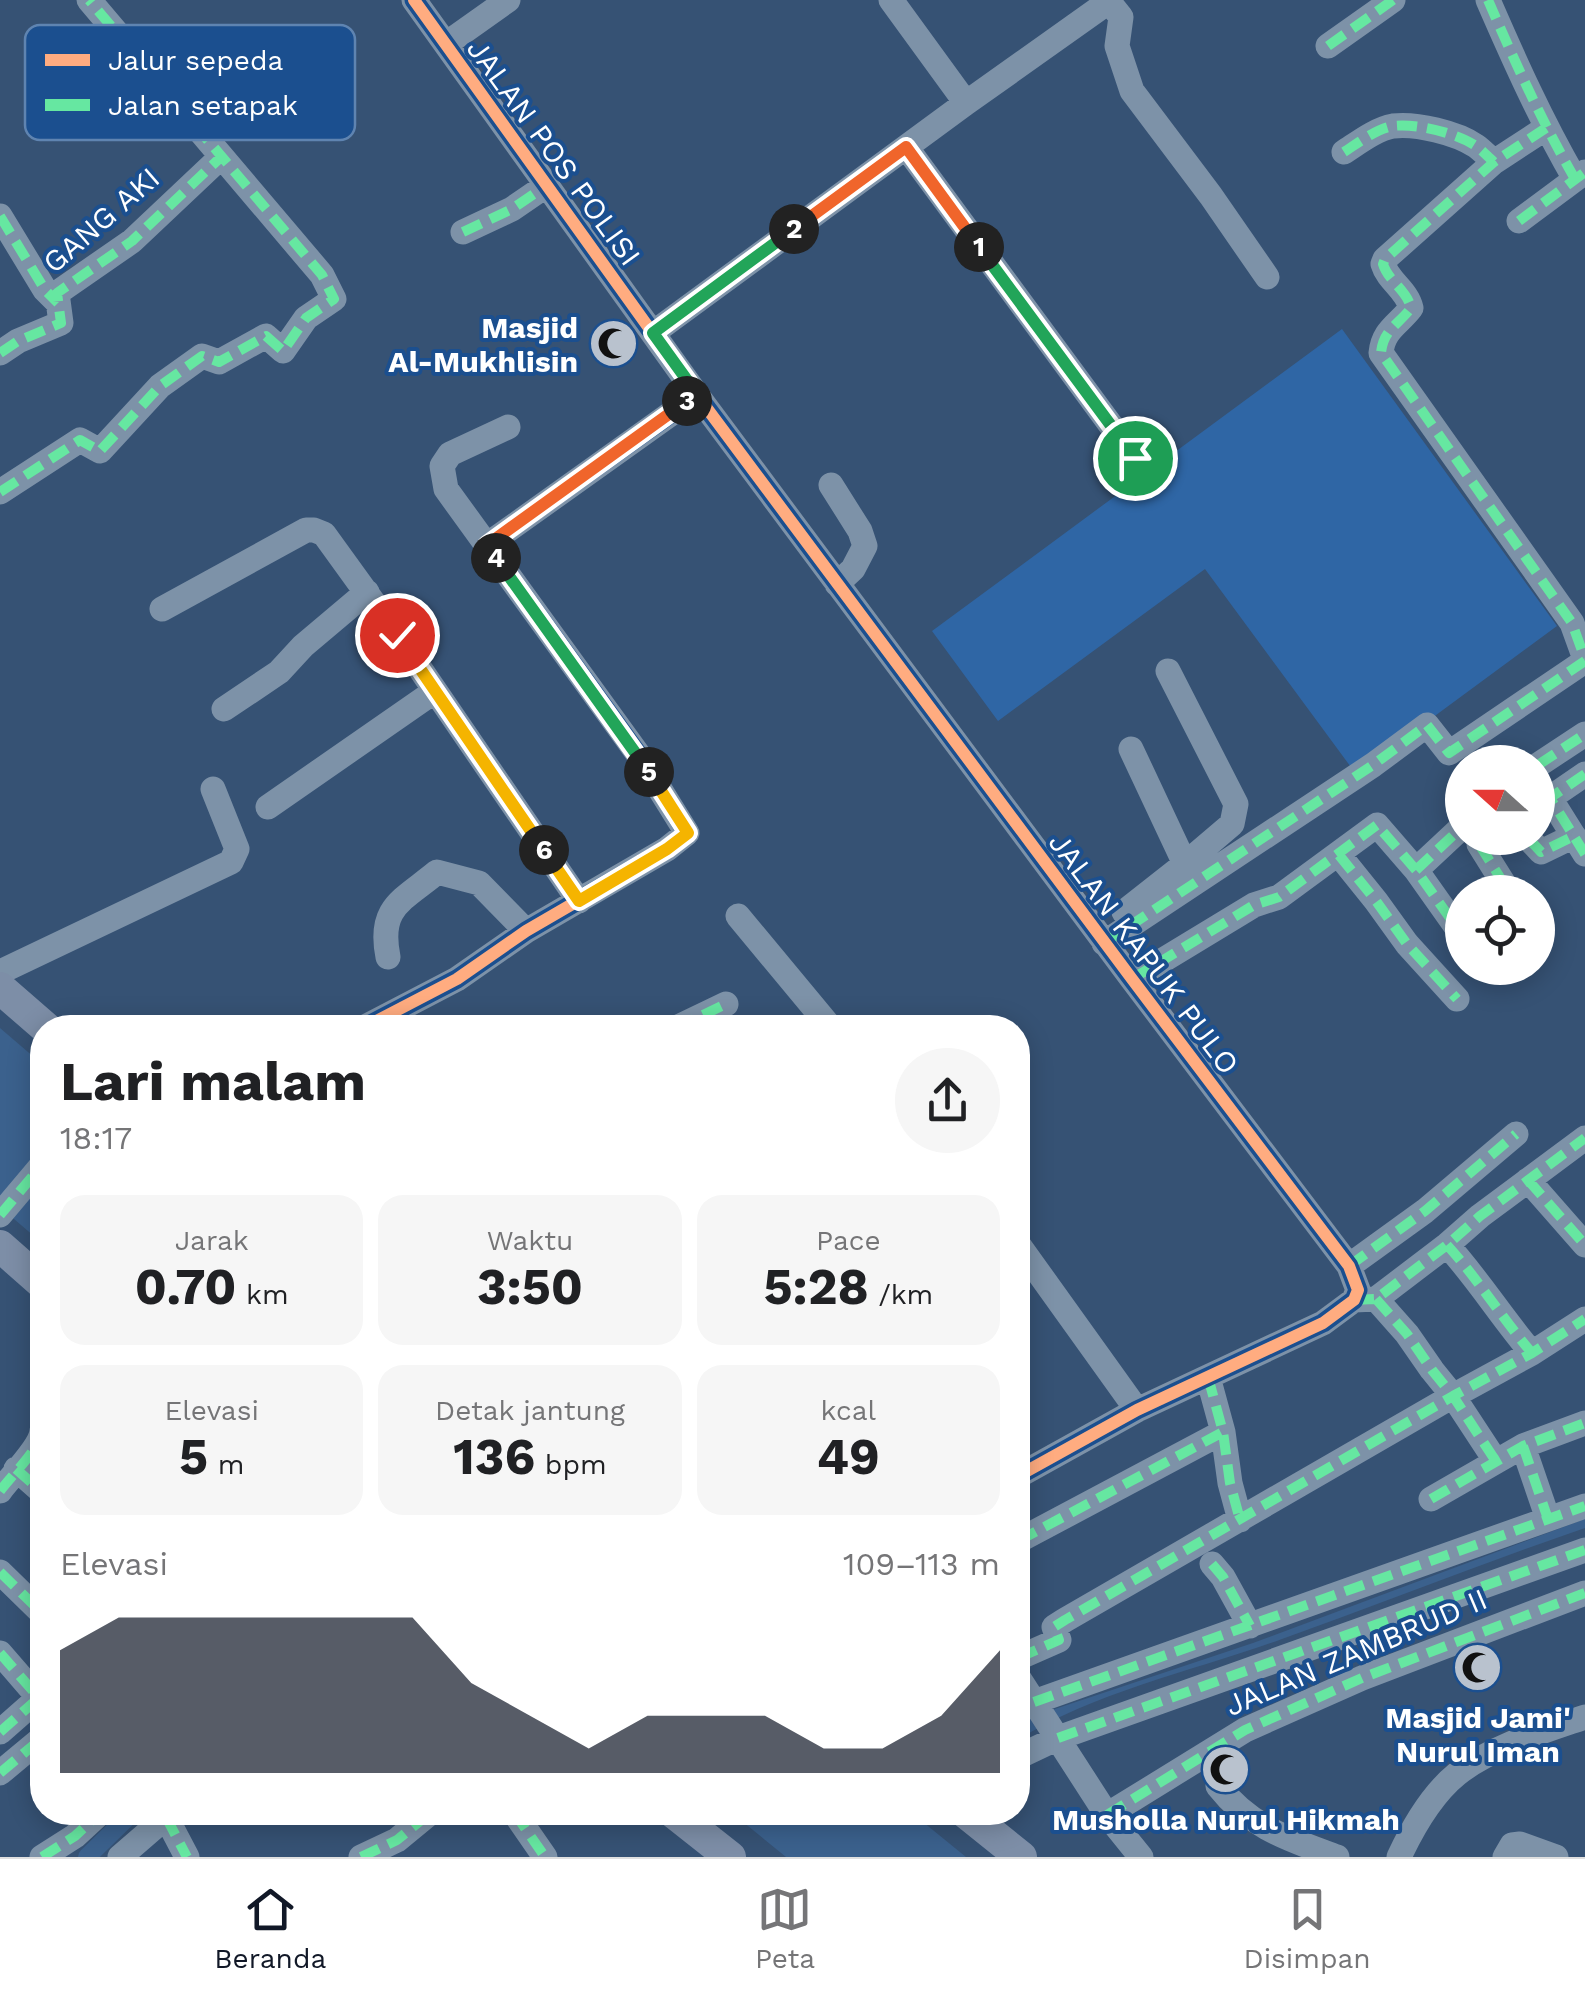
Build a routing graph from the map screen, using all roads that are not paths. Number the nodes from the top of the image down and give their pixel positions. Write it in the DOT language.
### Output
graph roads {
  1 [pos="89,0"];
  2 [pos="414,0"];
  3 [pos="508,0"];
  4 [pos="891,0"];
  5 [pos="1392,0"];
  6 [pos="1488,0"];
  7 [pos="1110,1"];
  8 [pos="110,25"];
  9 [pos="446,44"];
  10 [pos="1328,46"];
  11 [pos="966,103"];
  12 [pos="1546,128"];
  13 [pos="207,140"];
  14 [pos="906,147"];
  15 [pos="1344,152"];
  16 [pos="221,157"];
  17 [pos="1494,162"];
  18 [pos="1580,175"];
  19 [pos="548,186"];
  20 [pos="0,216"];
  21 [pos="1519,221"];
  22 [pos="463,232"];
  23 [pos="1267,277"];
  24 [pos="58,302"];
  25 [pos="653,333"];
  26 [pos="0,353"];
  27 [pos="697,394"];
  28 [pos="508,427"];
  29 [pos="1135,458"];
  30 [pos="832,485"];
  31 [pos="0,492"];
  32 [pos="487,545"];
  33 [pos="837,584"];
  34 [pos="367,592"];
  35 [pos="162,609"];
  36 [pos="1585,660"];
  37 [pos="1168,671"];
  38 [pos="435,690"];
  39 [pos="224,709"];
  40 [pos="1585,734"];
  41 [pos="1473,745"];
  42 [pos="1445,746"];
  43 [pos="1131,749"];
  44 [pos="1555,754"];
  45 [pos="1585,774"];
  46 [pos="214,789"];
  47 [pos="268,806"];
  48 [pos="1580,845"];
  49 [pos="1555,849"];
  50 [pos="1445,852"];
  51 [pos="1338,855"];
  52 [pos="1185,864"];
  53 [pos="1416,870"];
  54 [pos="579,901"];
  55 [pos="1445,911"];
  56 [pos="738,916"];
  57 [pos="526,932"];
  58 [pos="1100,936"];
  59 [pos="388,957"];
  60 [pos="0,972"];
  61 [pos="1132,979"];
  62 [pos="0,988"];
  63 [pos="1458,999"];
  64 [pos="726,1004"];
  65 [pos="31,1015"];
  66 [pos="388,1015"];
  67 [pos="703,1015"];
  68 [pos="820,1015"];
  69 [pos="1516,1134"];
  70 [pos="1585,1138"];
  71 [pos="30,1179"];
  72 [pos="1528,1180"];
  73 [pos="0,1215"];
  74 [pos="1447,1245"];
  75 [pos="0,1246"];
  76 [pos="1585,1246"];
  77 [pos="1030,1261"];
  78 [pos="1350,1266"];
  79 [pos="30,1272"];
  80 [pos="1365,1299"];
  81 [pos="1585,1320"];
  82 [pos="1532,1353"];
  83 [pos="1208,1377"];
  84 [pos="1453,1396"];
  85 [pos="1137,1410"];
  86 [pos="1585,1423"];
  87 [pos="1223,1432"];
  88 [pos="1524,1446"];
  89 [pos="30,1453"];
  90 [pos="1495,1460"];
  91 [pos="16,1469"];
  92 [pos="1030,1469"];
  93 [pos="30,1481"];
  94 [pos="0,1491"];
  95 [pos="1431,1499"];
  96 [pos="1585,1506"];
  97 [pos="1548,1519"];
  98 [pos="1240,1520"];
  99 [pos="1030,1535"];
  100 [pos="1585,1550"];
  101 [pos="1212,1564"];
  102 [pos="0,1572"];
  103 [pos="1585,1594"];
  104 [pos="30,1602"];
  105 [pos="1250,1626"];
  106 [pos="1030,1653"];
  107 [pos="1,1655"];
  108 [pos="30,1686"];
  109 [pos="1030,1696"];
  110 [pos="30,1706"];
  111 [pos="1585,1717"];
  112 [pos="1045,1719"];
  113 [pos="0,1732"];
  114 [pos="1030,1740"];
  115 [pos="30,1748"];
  116 [pos="0,1773"];
  117 [pos="1218,1786"];
  118 [pos="1107,1815"];
  119 [pos="86,1825"];
  120 [pos="157,1825"];
  121 [pos="173,1825"];
  122 [pos="415,1825"];
  123 [pos="523,1825"];
  124 [pos="690,1825"];
  125 [pos="981,1825"];
  126 [pos="42,1857"];
  127 [pos="120,1857"];
  128 [pos="187,1857"];
  129 [pos="361,1857"];
  130 [pos="545,1857"];
  131 [pos="730,1857"];
  132 [pos="1021,1857"];
  133 [pos="1141,1857"];
  134 [pos="1337,1857"];
  135 [pos="1399,1857"];
  136 [pos="1505,1857"];
  137 [pos="1556,1857"];
  1 -- 8 [label="street"];
  2 -- 9 [label="street, JALAN POS POLISI"];
  3 -- 9 [label="street"];
  4 -- 11 [label="street"];
  5 -- 10 [label="street"];
  6 -- 12 [label="street"];
  7 -- 11 [label="street"];
  7 -- 23 [label="street"];
  9 -- 19 [label="street, JALAN POS POLISI"];
  11 -- 14 [label="street"];
  12 -- 17 [label="street"];
  12 -- 18 [label="street"];
  13 -- 16 [label="street"];
  14 -- 25 [label="street"];
  14 -- 29 [label="street"];
  15 -- 17 [label="street"];
  16 -- 24 [label="street, GANG AKI"];
  16 -- 31 [label="street"];
  17 -- 36 [label="street"];
  18 -- 21 [label="street"];
  19 -- 22 [label="street"];
  19 -- 25 [label="street, JALAN POS POLISI"];
  20 -- 24 [label="street, GANG AKI"];
  24 -- 26 [label="street"];
  25 -- 27 [label="street, JALAN KAPUK PULO"];
  27 -- 32 [label="street"];
  27 -- 33 [label="street, JALAN KAPUK PULO"];
  28 -- 32 [label="street"];
  30 -- 33 [label="street"];
  32 -- 54 [label="street"];
  33 -- 58 [label="street, JALAN KAPUK PULO"];
  34 -- 35 [label="street"];
  34 -- 38 [label="street"];
  34 -- 39 [label="street"];
  36 -- 41 [label="street"];
  37 -- 52 [label="street"];
  38 -- 47 [label="street"];
  38 -- 54 [label="street"];
  40 -- 44 [label="street"];
  42 -- 58 [label="street"];
  43 -- 52 [label="street"];
  45 -- 48 [label="street"];
  46 -- 60 [label="street"];
  48 -- 49 [label="street"];
  50 -- 53 [label="street"];
  51 -- 53 [label="street"];
  51 -- 61 [label="street"];
  51 -- 63 [label="street"];
  52 -- 58 [label="street"];
  53 -- 55 [label="street"];
  54 -- 57 [label="street"];
  56 -- 68 [label="street"];
  57 -- 59 [label="street"];
  57 -- 66 [label="street"];
  58 -- 61 [label="street, JALAN KAPUK PULO"];
  61 -- 78 [label="street, JALAN KAPUK PULO"];
  62 -- 65 [label="main road"];
  64 -- 67 [label="street"];
  69 -- 78 [label="street"];
  70 -- 72 [label="street"];
  71 -- 73 [label="street"];
  72 -- 74 [label="street"];
  72 -- 76 [label="street"];
  74 -- 80 [label="street"];
  74 -- 82 [label="street"];
  75 -- 79 [label="main road"];
  77 -- 85 [label="street"];
  78 -- 80 [label="street"];
  80 -- 83 [label="street"];
  80 -- 84 [label="street"];
  81 -- 82 [label="street"];
  82 -- 84 [label="street"];
  83 -- 85 [label="street"];
  83 -- 87 [label="street"];
  84 -- 90 [label="street"];
  84 -- 98 [label="street"];
  85 -- 92 [label="street"];
  86 -- 88 [label="street"];
  87 -- 98 [label="street"];
  87 -- 99 [label="street"];
  88 -- 90 [label="street"];
  88 -- 97 [label="street"];
  89 -- 91 [label="street"];
  90 -- 95 [label="street"];
  91 -- 93 [label="street"];
  91 -- 94 [label="street"];
  96 -- 97 [label="street"];
  97 -- 105 [label="street"];
  98 -- 106 [label="street"];
  100 -- 112 [label="street"];
  101 -- 105 [label="street"];
  102 -- 104 [label="street"];
  103 -- 118 [label="street, JALAN ZAMBRUD II"];
  105 -- 112 [label="street"];
  107 -- 108 [label="street"];
  109 -- 112 [label="street"];
  110 -- 113 [label="street"];
  111 -- 135 [label="street"];
  112 -- 114 [label="street"];
  112 -- 118 [label="street"];
  115 -- 116 [label="street"];
  117 -- 134 [label="street"];
  118 -- 133 [label="street"];
  119 -- 126 [label="street"];
  120 -- 127 [label="street"];
  121 -- 128 [label="street"];
  122 -- 129 [label="street"];
  123 -- 130 [label="street"];
  124 -- 131 [label="main road"];
  125 -- 132 [label="main road"];
  136 -- 137 [label="street"];
}
